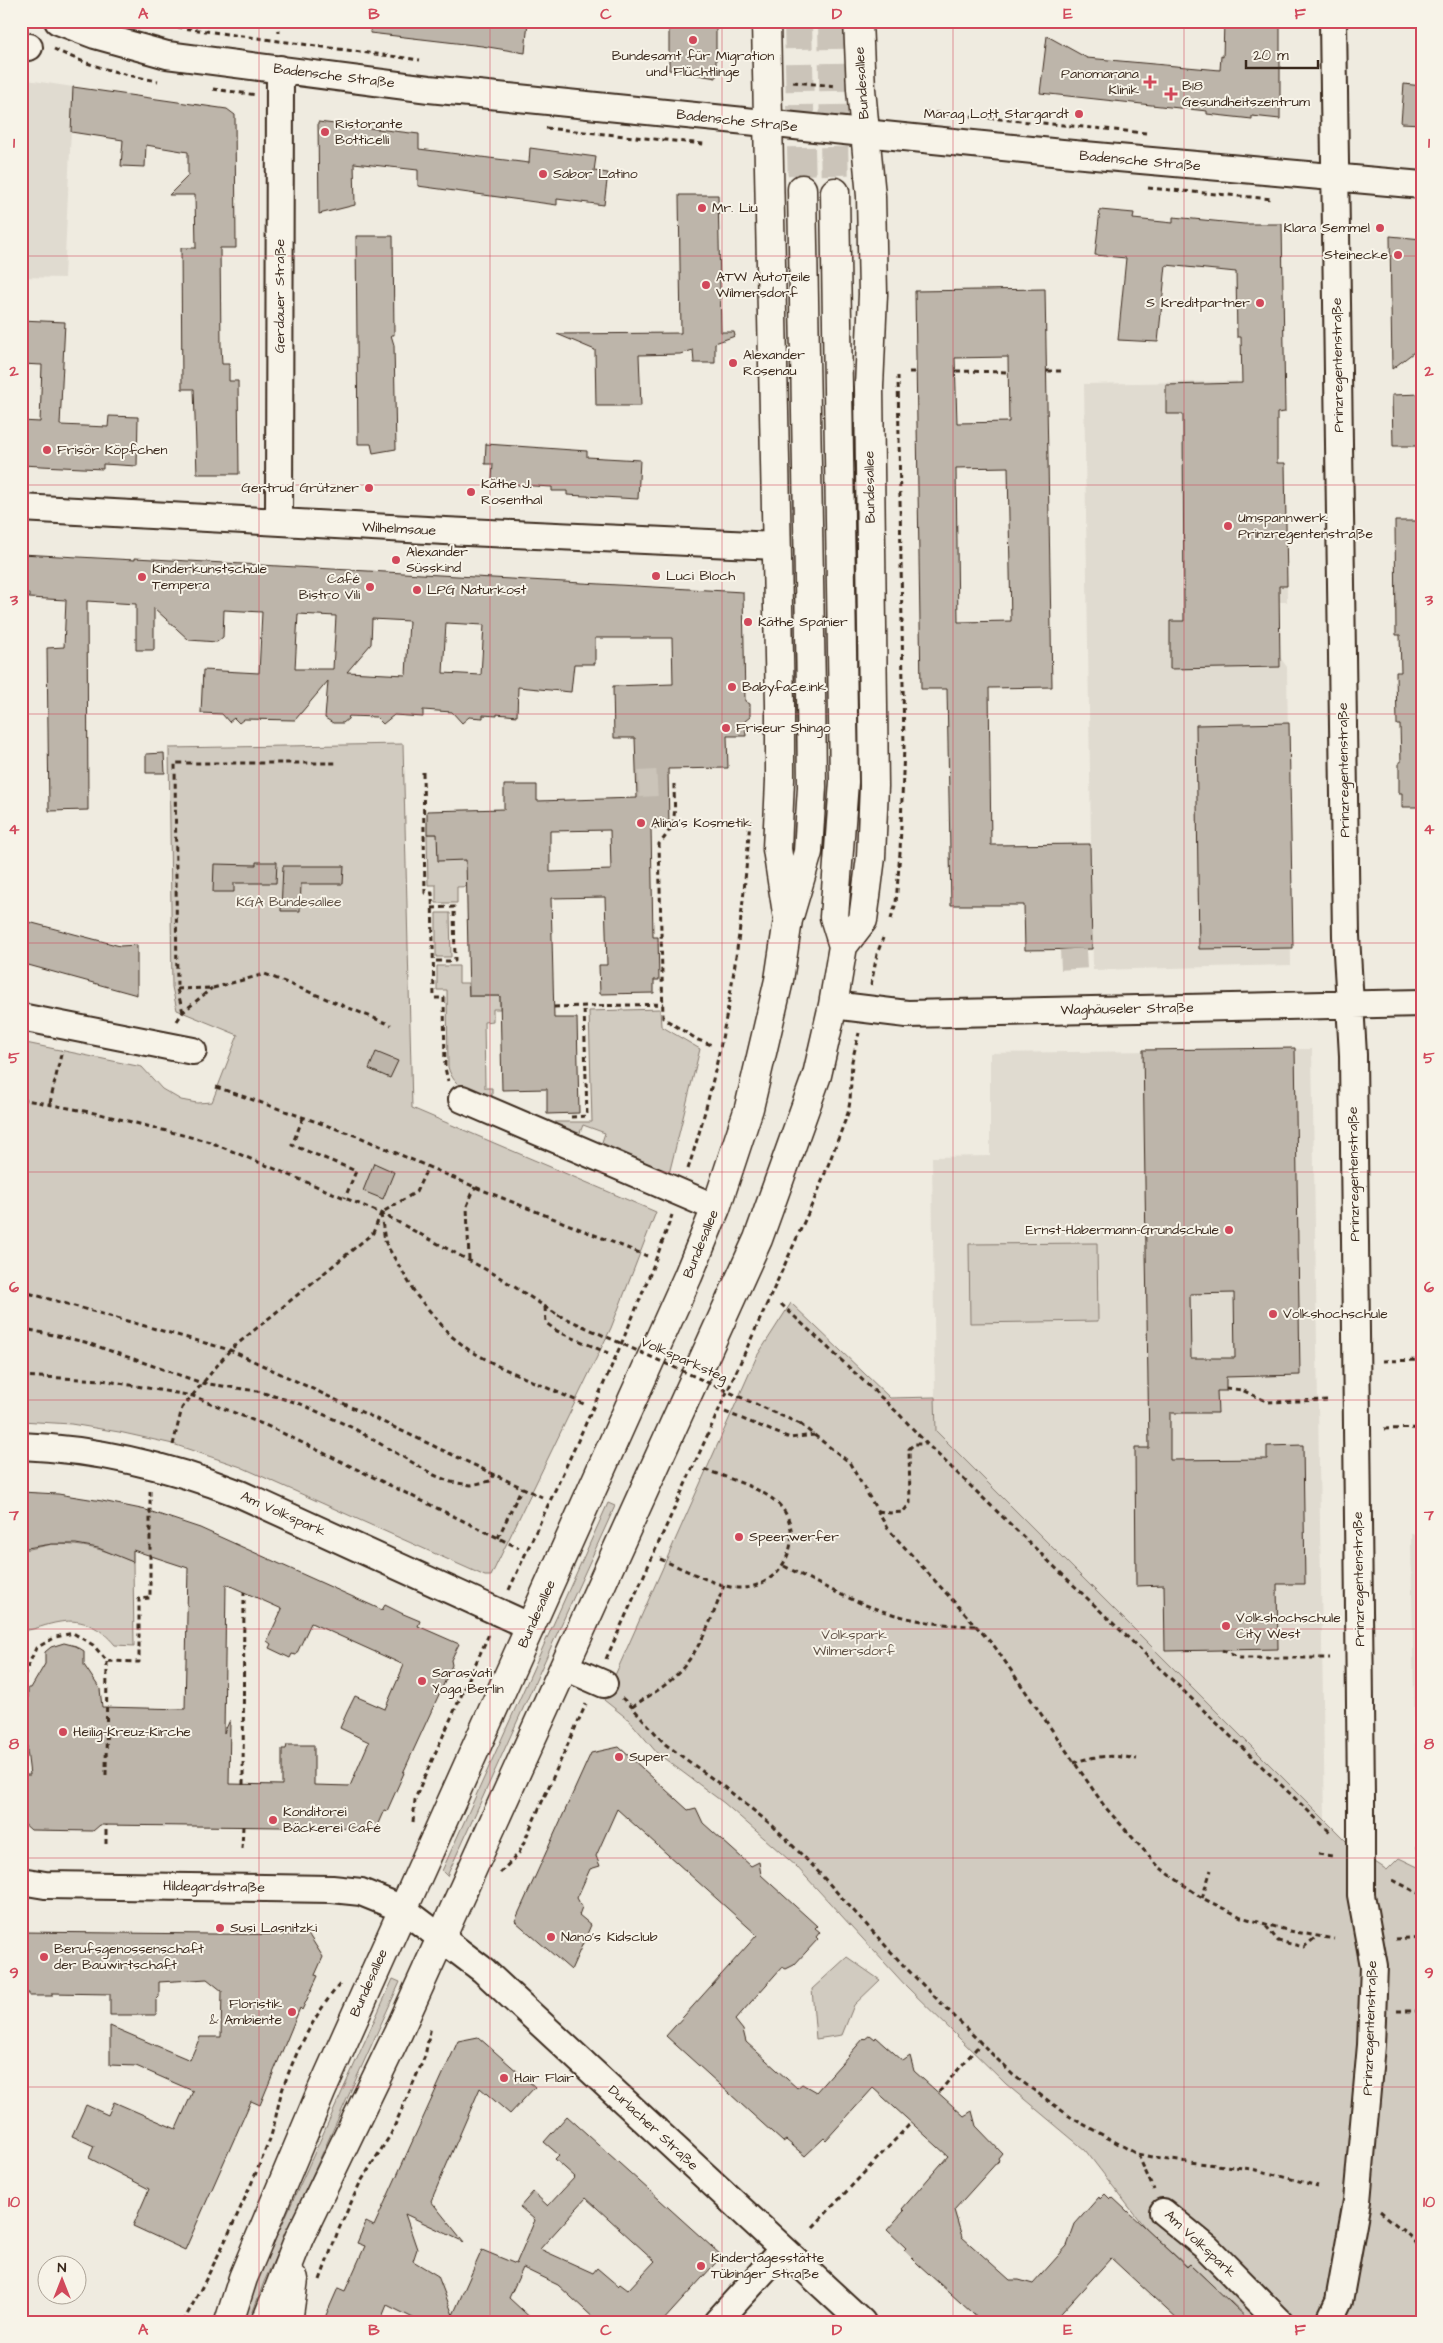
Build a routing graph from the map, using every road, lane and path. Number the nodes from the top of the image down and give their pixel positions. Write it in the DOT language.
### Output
graph roads {
  1 [pos="58,21"];
  2 [pos="151,21"];
  3 [pos="278,21"];
  4 [pos="766,21"];
  5 [pos="858,21"];
  6 [pos="1333,21"];
  7 [pos="279,33"];
  8 [pos="423,60"];
  9 [pos="280,69"];
  10 [pos="790,81"];
  11 [pos="844,87"];
  12 [pos="917,112"];
  13 [pos="769,124"];
  14 [pos="1148,133"];
  15 [pos="865,134"];
  16 [pos="1335,178"];
  17 [pos="1422,185"];
  18 [pos="802,189"];
  19 [pos="834,192"];
  20 [pos="956,371"];
  21 [pos="1047,371"];
  22 [pos="1065,371"];
  23 [pos="910,372"];
  24 [pos="916,372"];
  25 [pos="1008,372"];
  26 [pos="21,508"];
  27 [pos="279,522"];
  28 [pos="777,546"];
  29 [pos="337,763"];
  30 [pos="423,772"];
  31 [pos="674,784"];
  32 [pos="751,814"];
  33 [pos="432,908"];
  34 [pos="788,920"];
  35 [pos="843,946"];
  36 [pos="433,962"];
  37 [pos="213,988"];
  38 [pos="177,989"];
  39 [pos="1422,1003"];
  40 [pos="663,1004"];
  41 [pos="1350,1004"];
  42 [pos="833,1005"];
  43 [pos="584,1006"];
  44 [pos="554,1007"];
  45 [pos="183,1012"];
  46 [pos="21,1017"];
  47 [pos="177,1021"];
  48 [pos="391,1025"];
  49 [pos="858,1038"];
  50 [pos="64,1042"];
  51 [pos="712,1045"];
  52 [pos="193,1050"];
  53 [pos="216,1087"];
  54 [pos="21,1098"];
  55 [pos="462,1099"];
  56 [pos="50,1103"];
  57 [pos="303,1118"];
  58 [pos="543,1134"];
  59 [pos="428,1167"];
  60 [pos="475,1187"];
  61 [pos="680,1193"];
  62 [pos="345,1198"];
  63 [pos="716,1208"];
  64 [pos="381,1213"];
  65 [pos="647,1256"];
  66 [pos="469,1260"];
  67 [pos="21,1291"];
  68 [pos="781,1304"];
  69 [pos="545,1307"];
  70 [pos="21,1328"];
  71 [pos="230,1350"];
  72 [pos="608,1353"];
  73 [pos="1422,1360"];
  74 [pos="1383,1361"];
  75 [pos="21,1376"];
  76 [pos="202,1383"];
  77 [pos="1226,1388"];
  78 [pos="193,1396"];
  79 [pos="1326,1400"];
  80 [pos="584,1404"];
  81 [pos="725,1412"];
  82 [pos="1422,1428"];
  83 [pos="1384,1429"];
  84 [pos="815,1434"];
  85 [pos="927,1444"];
  86 [pos="21,1446"];
  87 [pos="170,1452"];
  88 [pos="701,1468"];
  89 [pos="494,1474"];
  90 [pos="150,1486"];
  91 [pos="522,1487"];
  92 [pos="542,1497"];
  93 [pos="877,1511"];
  94 [pos="498,1538"];
  95 [pos="519,1548"];
  96 [pos="660,1559"];
  97 [pos="784,1566"];
  98 [pos="724,1585"];
  99 [pos="244,1592"];
  100 [pos="508,1593"];
  101 [pos="978,1626"];
  102 [pos="531,1627"];
  103 [pos="490,1632"];
  104 [pos="1222,1650"];
  105 [pos="1330,1658"];
  106 [pos="107,1662"];
  107 [pos="565,1668"];
  108 [pos="600,1682"];
  109 [pos="632,1707"];
  110 [pos="1137,1758"];
  111 [pos="1073,1763"];
  112 [pos="22,1775"];
  113 [pos="106,1775"];
  114 [pos="243,1785"];
  115 [pos="22,1823"];
  116 [pos="106,1825"];
  117 [pos="243,1826"];
  118 [pos="414,1826"];
  119 [pos="1331,1833"];
  120 [pos="22,1836"];
  121 [pos="106,1844"];
  122 [pos="242,1849"];
  123 [pos="1318,1854"];
  124 [pos="1332,1856"];
  125 [pos="1211,1870"];
  126 [pos="497,1876"];
  127 [pos="1393,1880"];
  128 [pos="21,1881"];
  129 [pos="1422,1895"];
  130 [pos="1202,1898"];
  131 [pos="403,1909"];
  132 [pos="1266,1925"];
  133 [pos="442,1937"];
  134 [pos="1317,1937"];
  135 [pos="1422,1937"];
  136 [pos="1334,1939"];
  137 [pos="1394,1939"];
  138 [pos="342,1982"];
  139 [pos="1394,2011"];
  140 [pos="1422,2011"];
  141 [pos="434,2017"];
  142 [pos="981,2043"];
  143 [pos="939,2092"];
  144 [pos="910,2124"];
  145 [pos="1138,2154"];
  146 [pos="1318,2186"];
  147 [pos="1377,2210"];
  148 [pos="1163,2212"];
  149 [pos="813,2227"];
  150 [pos="299,2238"];
  151 [pos="783,2249"];
  152 [pos="1422,2250"];
  153 [pos="318,2289"];
  154 [pos="227,2317"];
  155 [pos="184,2322"];
  156 [pos="266,2322"];
  157 [pos="288,2322"];
  158 [pos="717,2322"];
  159 [pos="862,2322"];
  160 [pos="1280,2322"];
  161 [pos="1329,2322"];
  1 -- 9 [label="street, Badensche Straße"];
  2 -- 8 [label="path"];
  3 -- 7 [label="path"];
  4 -- 13 [label="main road, Bundesallee"];
  5 -- 15 [label="main road, Bundesallee"];
  6 -- 16 [label="street, Prinzregentenstraße"];
  9 -- 13 [label="street, Badensche Straße"];
  9 -- 27 [label="street, Gerdauer Straße"];
  10 -- 11 [label="path"];
  12 -- 14 [label="path"];
  13 -- 15 [label="street, Badensche Straße"];
  13 -- 28 [label="main road, Bundesallee"];
  15 -- 16 [label="street, Badensche Straße"];
  15 -- 35 [label="main road, Bundesallee"];
  16 -- 17 [label="street, Badensche Straße"];
  16 -- 41 [label="street, Prinzregentenstraße"];
  18 -- 34 [label="main road, Bundesallee"];
  19 -- 35 [label="main road, Bundesallee"];
  20 -- 25 [label="path"];
  21 -- 22 [label="path"];
  23 -- 24 [label="path"];
  26 -- 27 [label="street, Wilhelmsaue"];
  27 -- 28 [label="street, Wilhelmsaue"];
  28 -- 34 [label="main road, Bundesallee"];
  29 -- 38 [label="path"];
  30 -- 33 [label="path"];
  31 -- 40 [label="path"];
  32 -- 61 [label="path"];
  33 -- 36 [label="path"];
  33 -- 36 [label="path"];
  34 -- 63 [label="main road, Bundesallee"];
  35 -- 42 [label="main road, Bundesallee"];
  36 -- 55 [label="path"];
  37 -- 38 [label="path"];
  37 -- 45 [label="path"];
  37 -- 48 [label="path"];
  38 -- 45 [label="path"];
  39 -- 41 [label="street, Waghäuseler Straße"];
  40 -- 43 [label="path"];
  40 -- 51 [label="path"];
  41 -- 42 [label="street, Waghäuseler Straße"];
  41 -- 161 [label="street, Prinzregentenstraße"];
  42 -- 107 [label="main road, Bundesallee"];
  43 -- 44 [label="path"];
  43 -- 58 [label="path"];
  45 -- 47 [label="path"];
  46 -- 52 [label="street"];
  49 -- 108 [label="path"];
  50 -- 56 [label="path"];
  53 -- 57 [label="path"];
  54 -- 56 [label="path, Volksparksteg"];
  55 -- 58 [label="street"];
  56 -- 62 [label="path, Volksparksteg"];
  57 -- 59 [label="path"];
  57 -- 62 [label="path"];
  58 -- 61 [label="street"];
  59 -- 60 [label="path"];
  59 -- 64 [label="path"];
  60 -- 65 [label="path"];
  60 -- 66 [label="path"];
  61 -- 63 [label="street"];
  61 -- 100 [label="path"];
  62 -- 64 [label="path, Volksparksteg"];
  63 -- 102 [label="main road, Bundesallee"];
  64 -- 66 [label="path, Volksparksteg"];
  64 -- 71 [label="path"];
  64 -- 80 [label="path"];
  66 -- 69 [label="path, Volksparksteg"];
  67 -- 71 [label="path"];
  68 -- 85 [label="path"];
  69 -- 72 [label="path"];
  69 -- 84 [label="path, Volksparksteg, bridge"];
  70 -- 76 [label="path"];
  71 -- 76 [label="path"];
  71 -- 89 [label="path"];
  73 -- 74 [label="path"];
  75 -- 78 [label="path"];
  76 -- 78 [label="path"];
  76 -- 89 [label="path"];
  77 -- 79 [label="path"];
  78 -- 87 [label="path"];
  78 -- 94 [label="path"];
  81 -- 84 [label="path"];
  82 -- 83 [label="path"];
  84 -- 93 [label="path, Volksparksteg"];
  85 -- 93 [label="path"];
  85 -- 119 [label="path"];
  86 -- 102 [label="street, Am Volkspark"];
  88 -- 97 [label="path"];
  89 -- 91 [label="path"];
  90 -- 106 [label="path"];
  91 -- 92 [label="path"];
  91 -- 94 [label="path"];
  93 -- 101 [label="path, Volksparksteg"];
  94 -- 95 [label="path"];
  96 -- 98 [label="path"];
  97 -- 98 [label="path"];
  97 -- 101 [label="path"];
  98 -- 109 [label="path"];
  99 -- 114 [label="path"];
  101 -- 111 [label="path, Volksparksteg"];
  102 -- 131 [label="main road, Bundesallee"];
  103 -- 118 [label="path"];
  104 -- 105 [label="path"];
  106 -- 112 [label="path"];
  106 -- 113 [label="path"];
  107 -- 108 [label="street"];
  107 -- 133 [label="main road, Bundesallee"];
  108 -- 109 [label="path"];
  108 -- 126 [label="path"];
  109 -- 142 [label="path"];
  110 -- 111 [label="path"];
  111 -- 130 [label="path, Volksparksteg"];
  115 -- 120 [label="path"];
  116 -- 121 [label="path"];
  117 -- 122 [label="path"];
  123 -- 124 [label="path"];
  125 -- 130 [label="path"];
  127 -- 129 [label="path"];
  128 -- 131 [label="street, Hildegardstraße"];
  130 -- 132 [label="path, Volksparksteg"];
  131 -- 133 [label="street, Hildegardstraße"];
  131 -- 154 [label="main road, Bundesallee"];
  132 -- 134 [label="path, Volksparksteg"];
  132 -- 134 [label="path"];
  133 -- 150 [label="main road, Bundesallee"];
  133 -- 151 [label="street, Durlacher Straße"];
  134 -- 136 [label="path, Volksparksteg"];
  135 -- 137 [label="path"];
  138 -- 155 [label="path"];
  139 -- 140 [label="path"];
  141 -- 153 [label="path"];
  142 -- 143 [label="path"];
  142 -- 145 [label="path"];
  144 -- 149 [label="path"];
  145 -- 146 [label="path"];
  145 -- 148 [label="path, Am Volkspark"];
  147 -- 152 [label="path"];
  148 -- 160 [label="street, Am Volkspark"];
  150 -- 156 [label="main road, Bundesallee"];
  150 -- 157 [label="main road"];
  151 -- 158 [label="street"];
  151 -- 159 [label="street, Durlacher Straße"];
}
